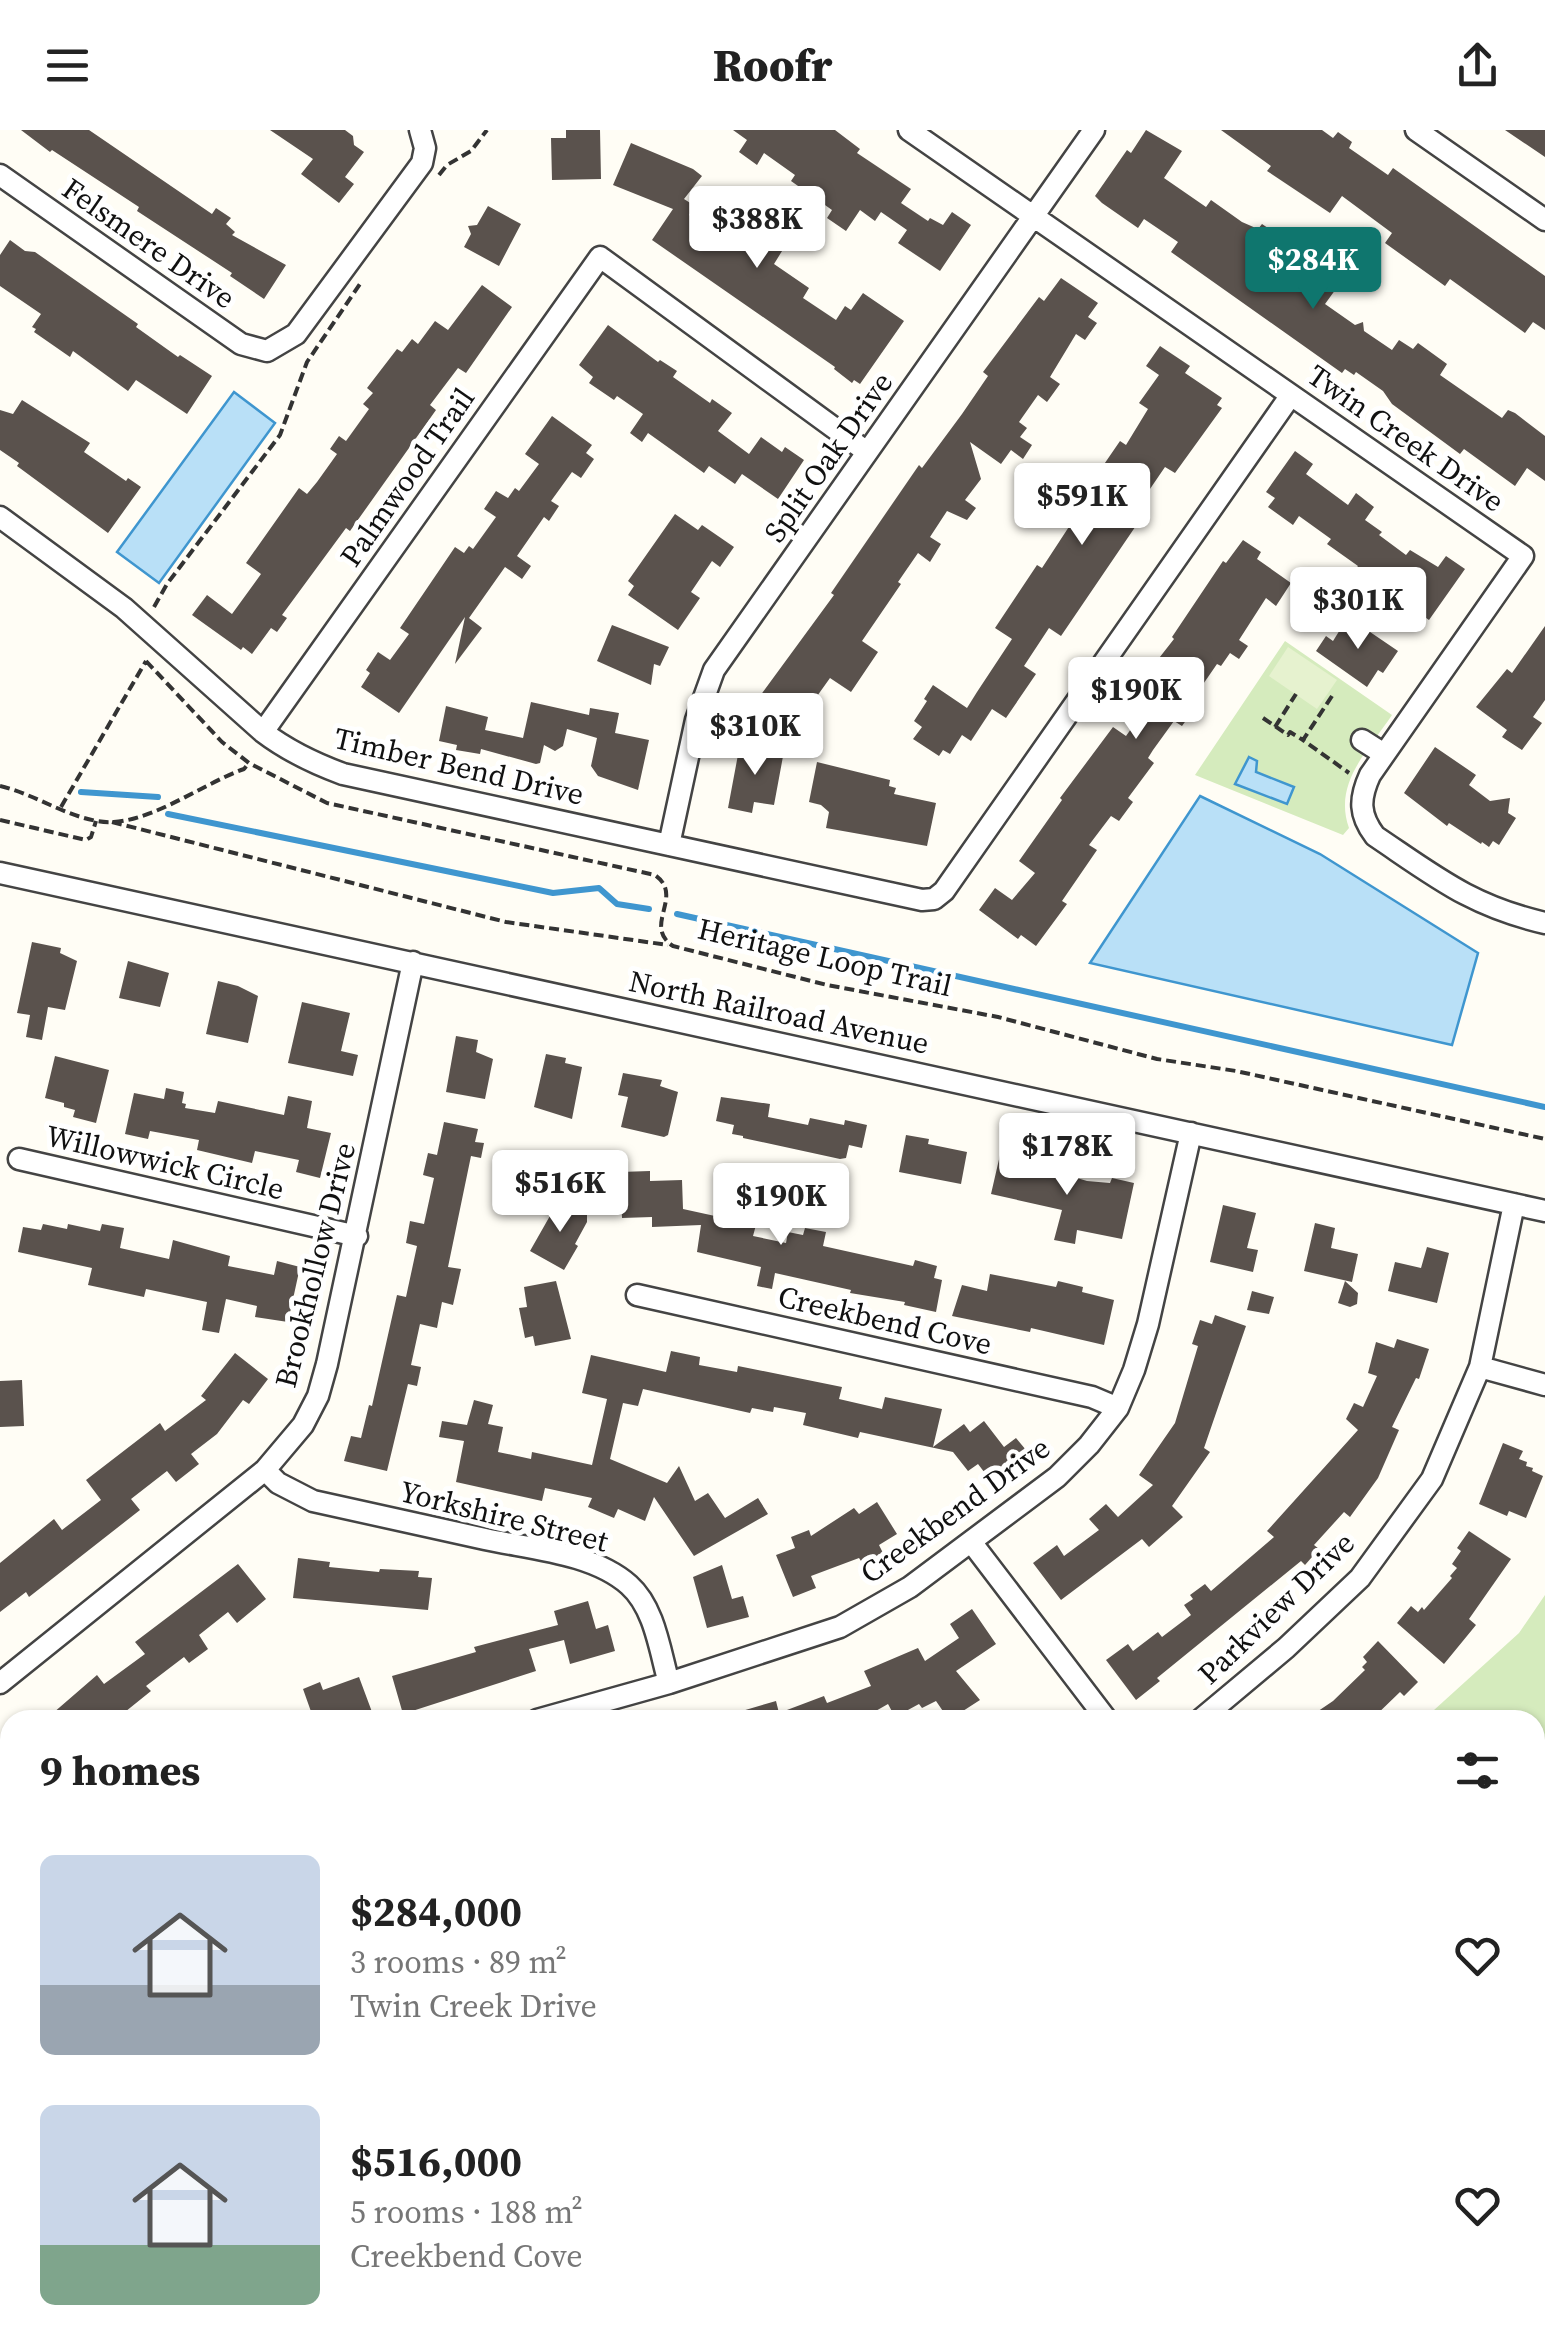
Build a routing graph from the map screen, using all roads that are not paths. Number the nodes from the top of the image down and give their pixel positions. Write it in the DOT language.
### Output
graph roads {
  1 [pos="420,130"];
  2 [pos="909,130"];
  3 [pos="1094,130"];
  4 [pos="1416,130"];
  5 [pos="0,176"];
  6 [pos="1033,218"];
  7 [pos="1545,220"];
  8 [pos="1290,395"];
  9 [pos="867,452"];
  10 [pos="0,516"];
  11 [pos="262,732"];
  12 [pos="1362,740"];
  13 [pos="1384,754"];
  14 [pos="669,845"];
  15 [pos="0,873"];
  16 [pos="1545,922"];
  17 [pos="413,962"];
  18 [pos="1191,1133"];
  19 [pos="19,1159"];
  20 [pos="1514,1204"];
  21 [pos="1545,1211"];
  22 [pos="356,1236"];
  23 [pos="637,1295"];
  24 [pos="1480,1367"];
  25 [pos="1545,1385"];
  26 [pos="1118,1408"];
  27 [pos="264,1470"];
  28 [pos="972,1543"];
  29 [pos="0,1683"];
  30 [pos="669,1683"];
  31 [pos="573,1710"];
  32 [pos="1098,1710"];
  33 [pos="1212,1710"];
  1 -- 5 [label="street, Felsmere Drive"];
  2 -- 6 [label="street, Twin Creek Drive"];
  3 -- 6 [label="street, Split Oak Drive"];
  4 -- 7 [label="street"];
  6 -- 8 [label="street, Twin Creek Drive"];
  6 -- 9 [label="street, Split Oak Drive"];
  8 -- 13 [label="street, Twin Creek Drive"];
  8 -- 14 [label="street, Timber Bend Drive"];
  9 -- 11 [label="street, Palmwood Trail"];
  9 -- 14 [label="street, Split Oak Drive"];
  10 -- 11 [label="street, Timber Bend Drive"];
  11 -- 14 [label="street, Timber Bend Drive"];
  12 -- 13 [label="street"];
  13 -- 16 [label="street"];
  15 -- 17 [label="street, North Railroad Avenue"];
  17 -- 18 [label="street, North Railroad Avenue"];
  17 -- 22 [label="street, Brookhollow Drive"];
  18 -- 20 [label="street, North Railroad Avenue"];
  18 -- 26 [label="street, Creekbend Drive"];
  19 -- 22 [label="street, Willowwick Circle"];
  20 -- 21 [label="street, North Railroad Avenue"];
  20 -- 24 [label="street, Parkview Drive"];
  22 -- 27 [label="street, Brookhollow Drive"];
  23 -- 26 [label="street, Creekbend Cove"];
  24 -- 25 [label="street"];
  24 -- 33 [label="street, Parkview Drive"];
  26 -- 28 [label="street, Creekbend Drive"];
  27 -- 29 [label="street, Brookhollow Drive"];
  27 -- 30 [label="street, Yorkshire Street"];
  28 -- 30 [label="street, Creekbend Drive"];
  28 -- 32 [label="street"];
  30 -- 31 [label="street, Creekbend Drive"];
}
